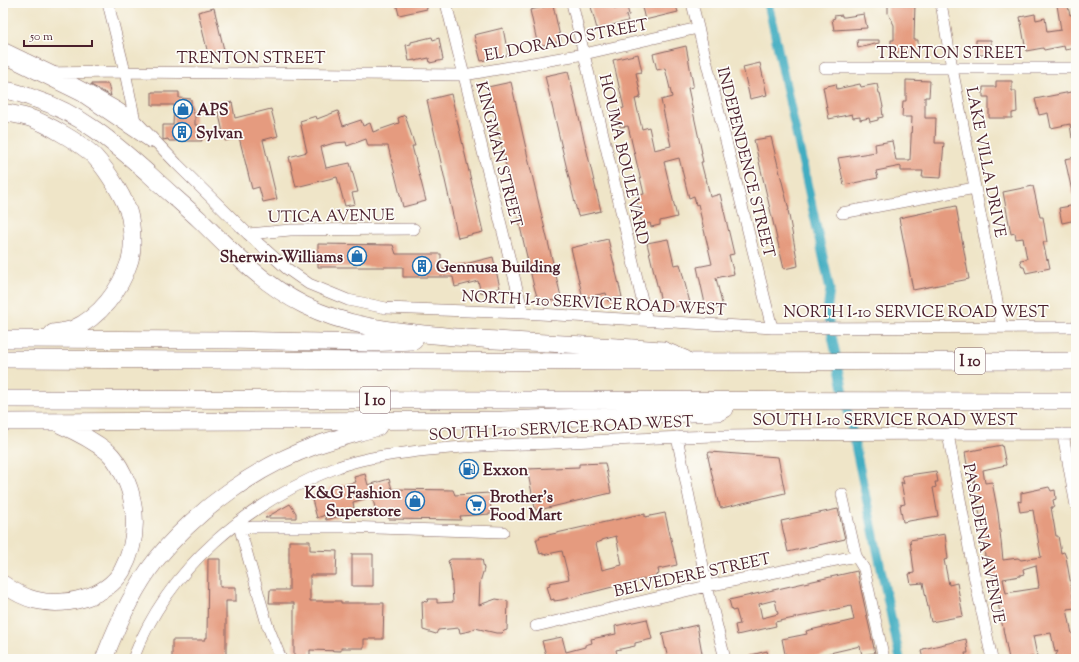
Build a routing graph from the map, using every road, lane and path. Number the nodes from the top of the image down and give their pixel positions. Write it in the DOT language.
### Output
graph roads {
  1 [pos="108,3"];
  2 [pos="446,3"];
  3 [pos="572,3"];
  4 [pos="692,3"];
  5 [pos="941,3"];
  6 [pos="698,28"];
  7 [pos="3,48"];
  8 [pos="584,54"];
  9 [pos="3,57"];
  10 [pos="826,68"];
  11 [pos="952,68"];
  12 [pos="1076,68"];
  13 [pos="125,72"];
  14 [pos="38,73"];
  15 [pos="55,73"];
  16 [pos="464,74"];
  17 [pos="3,83"];
  18 [pos="3,90"];
  19 [pos="3,112"];
  20 [pos="134,119"];
  21 [pos="138,134"];
  22 [pos="165,152"];
  23 [pos="975,188"];
  24 [pos="169,192"];
  25 [pos="842,213"];
  26 [pos="414,229"];
  27 [pos="248,234"];
  28 [pos="523,313"];
  29 [pos="647,321"];
  30 [pos="1002,327"];
  31 [pos="1076,327"];
  32 [pos="772,328"];
  33 [pos="3,339"];
  34 [pos="27,339"];
  35 [pos="474,339"];
  36 [pos="3,358"];
  37 [pos="1076,361"];
  38 [pos="690,362"];
  39 [pos="3,399"];
  40 [pos="747,400"];
  41 [pos="1076,401"];
  42 [pos="397,421"];
  43 [pos="3,422"];
  44 [pos="55,423"];
  45 [pos="948,434"];
  46 [pos="1063,434"];
  47 [pos="1076,434"];
  48 [pos="676,437"];
  49 [pos="842,494"];
  50 [pos="1076,506"];
  51 [pos="239,525"];
  52 [pos="502,532"];
  53 [pos="856,556"];
  54 [pos="3,584"];
  55 [pos="707,586"];
  56 [pos="536,626"];
  57 [pos="884,658"];
  58 [pos="104,659"];
  59 [pos="133,659"];
  60 [pos="281,659"];
  61 [pos="725,659"];
  62 [pos="992,659"];
  1 -- 13 [label="street"];
  2 -- 16 [label="street, KINGMAN STREET"];
  3 -- 8 [label="street, HOUMA BOULEVARD"];
  4 -- 6 [label="street, INDEPENDENCE STREET"];
  5 -- 11 [label="street, LAKE VILLA DRIVE"];
  6 -- 8 [label="street, EL DORADO STREET"];
  6 -- 32 [label="street, INDEPENDENCE STREET"];
  7 -- 15 [label="street, NORTH I-10 SERVICE ROAD WEST"];
  8 -- 16 [label="street, EL DORADO STREET"];
  8 -- 29 [label="street, HOUMA BOULEVARD"];
  9 -- 14 [label="street, NORTH I-10 SERVICE ROAD WEST"];
  10 -- 11 [label="street, TRENTON STREET"];
  11 -- 12 [label="street, TRENTON STREET"];
  11 -- 23 [label="street, LAKE VILLA DRIVE"];
  13 -- 15 [label="street, TRENTON STREET"];
  13 -- 16 [label="street, TRENTON STREET"];
  13 -- 20 [label="street"];
  14 -- 15 [label="street, TRENTON STREET"];
  14 -- 21 [label="street, NORTH I-10 SERVICE ROAD WEST"];
  15 -- 20 [label="street, NORTH I-10 SERVICE ROAD WEST"];
  16 -- 28 [label="street, KINGMAN STREET"];
  17 -- 24 [label="highway"];
  18 -- 24 [label="highway"];
  19 -- 34 [label="highway"];
  20 -- 21 [label="street"];
  20 -- 22 [label="street, NORTH I-10 SERVICE ROAD WEST"];
  21 -- 22 [label="street, NORTH I-10 SERVICE ROAD WEST"];
  22 -- 27 [label="street, NORTH I-10 SERVICE ROAD WEST"];
  23 -- 25 [label="street"];
  23 -- 30 [label="street, LAKE VILLA DRIVE"];
  24 -- 35 [label="highway"];
  26 -- 27 [label="street, UTICA AVENUE"];
  27 -- 28 [label="street, NORTH I-10 SERVICE ROAD WEST"];
  28 -- 29 [label="street, NORTH I-10 SERVICE ROAD WEST"];
  29 -- 32 [label="street, NORTH I-10 SERVICE ROAD WEST"];
  30 -- 31 [label="street, NORTH I-10 SERVICE ROAD WEST"];
  30 -- 32 [label="street, NORTH I-10 SERVICE ROAD WEST"];
  33 -- 34 [label="highway"];
  34 -- 35 [label="highway"];
  35 -- 38 [label="highway"];
  36 -- 38 [label="highway, I 10"];
  37 -- 38 [label="highway, I 10"];
  39 -- 40 [label="highway, I 10"];
  40 -- 41 [label="highway, I 10"];
  40 -- 42 [label="highway"];
  42 -- 44 [label="highway"];
  42 -- 58 [label="highway"];
  43 -- 44 [label="highway"];
  44 -- 54 [label="highway"];
  45 -- 46 [label="street, SOUTH I-10 SERVICE ROAD WEST"];
  45 -- 48 [label="street, SOUTH I-10 SERVICE ROAD WEST"];
  45 -- 62 [label="street, PASADENA AVENUE"];
  46 -- 47 [label="street, SOUTH I-10 SERVICE ROAD WEST"];
  46 -- 50 [label="street"];
  48 -- 51 [label="street, SOUTH I-10 SERVICE ROAD WEST"];
  48 -- 55 [label="street"];
  49 -- 53 [label="street"];
  51 -- 52 [label="street"];
  51 -- 59 [label="street, SOUTH I-10 SERVICE ROAD WEST"];
  51 -- 60 [label="street"];
  53 -- 55 [label="street, BELVEDERE STREET"];
  53 -- 57 [label="street"];
  55 -- 56 [label="street, BELVEDERE STREET"];
  55 -- 61 [label="street"];
}
